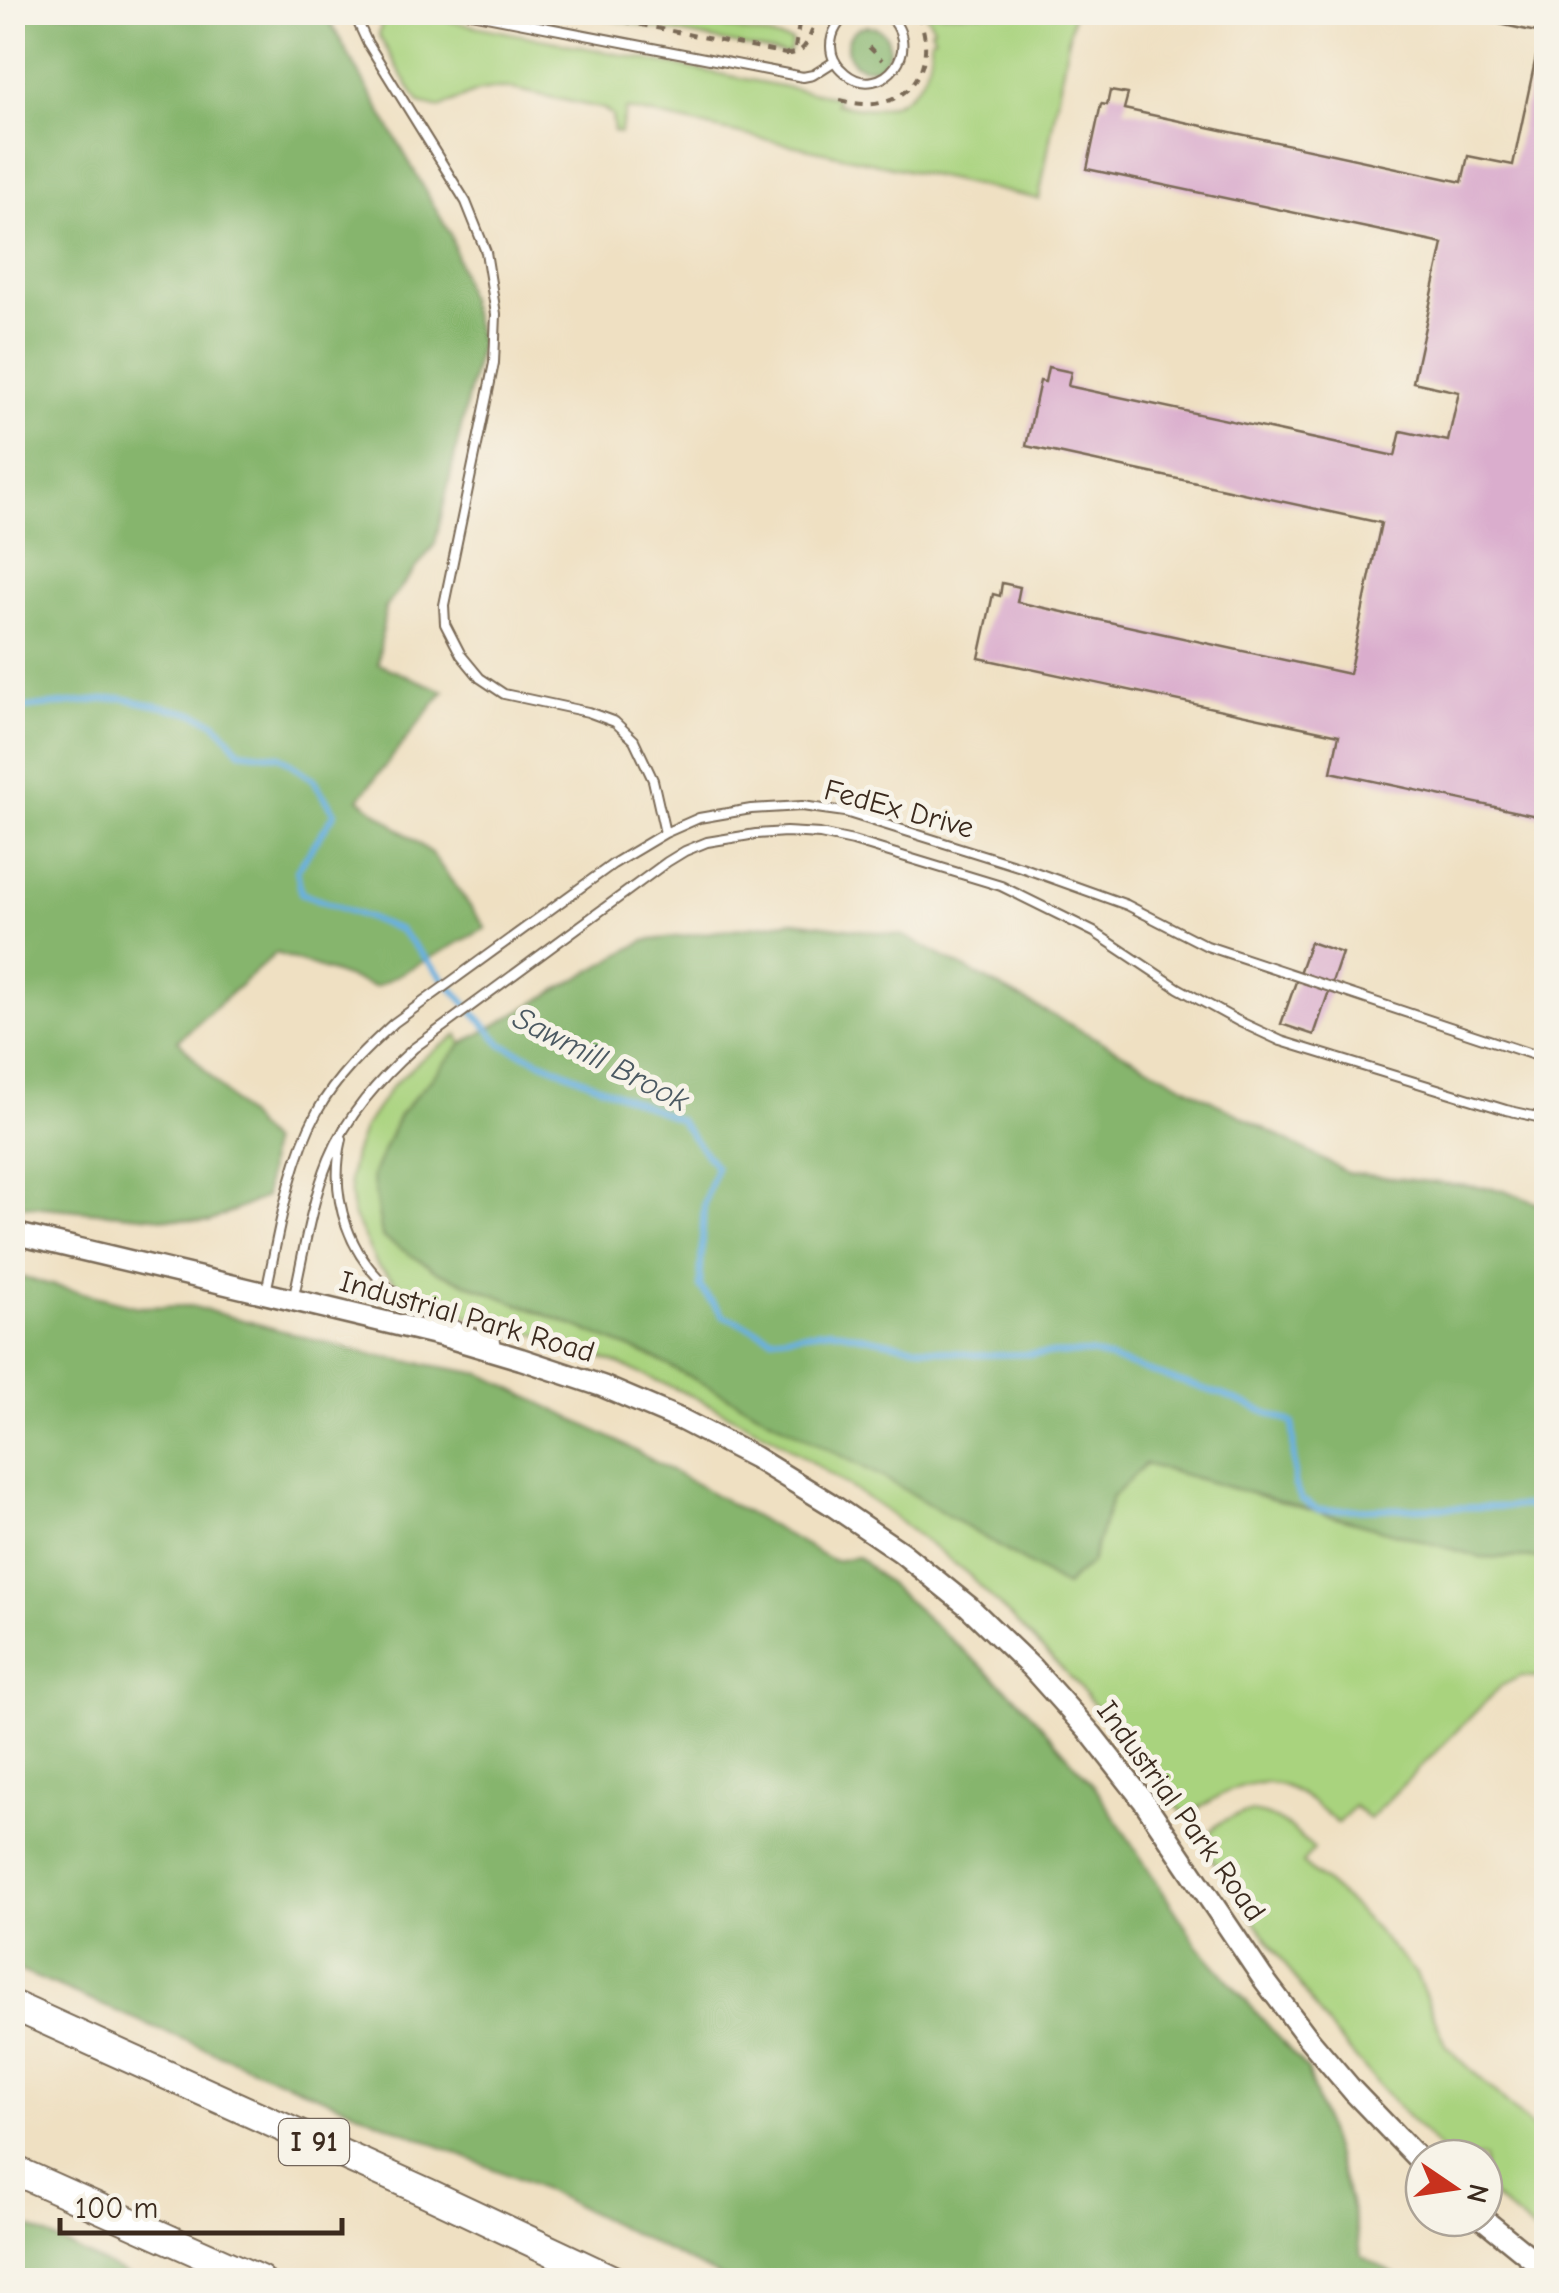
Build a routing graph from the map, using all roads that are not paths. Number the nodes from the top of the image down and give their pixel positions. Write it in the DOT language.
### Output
graph roads {
  1 [pos="357,12"];
  2 [pos="466,12"];
  3 [pos="850,12"];
  4 [pos="884,12"];
  5 [pos="834,62"];
  6 [pos="665,833"];
  7 [pos="1546,1059"];
  8 [pos="1546,1119"];
  9 [pos="346,1126"];
  10 [pos="12,1234"];
  11 [pos="266,1294"];
  12 [pos="293,1301"];
  13 [pos="602,1386"];
  14 [pos="12,2006"];
  15 [pos="1404,2144"];
  16 [pos="12,2169"];
  17 [pos="1504,2236"];
  18 [pos="1546,2270"];
  19 [pos="260,2280"];
  20 [pos="614,2280"];
  1 -- 6 [label="lane"];
  2 -- 5 [label="lane"];
  3 -- 5 [label="lane"];
  4 -- 5 [label="lane"];
  6 -- 7 [label="lane, FedEx Drive"];
  6 -- 11 [label="lane, FedEx Drive"];
  8 -- 9 [label="lane, FedEx Drive"];
  9 -- 12 [label="lane, FedEx Drive"];
  9 -- 13 [label="lane"];
  10 -- 11 [label="street, Industrial Park Road"];
  11 -- 12 [label="street, Industrial Park Road"];
  12 -- 13 [label="street, Industrial Park Road"];
  13 -- 15 [label="street, Industrial Park Road"];
  14 -- 20 [label="highway, I 91"];
  16 -- 19 [label="highway"];
  17 -- 18 [label="street"];
}
